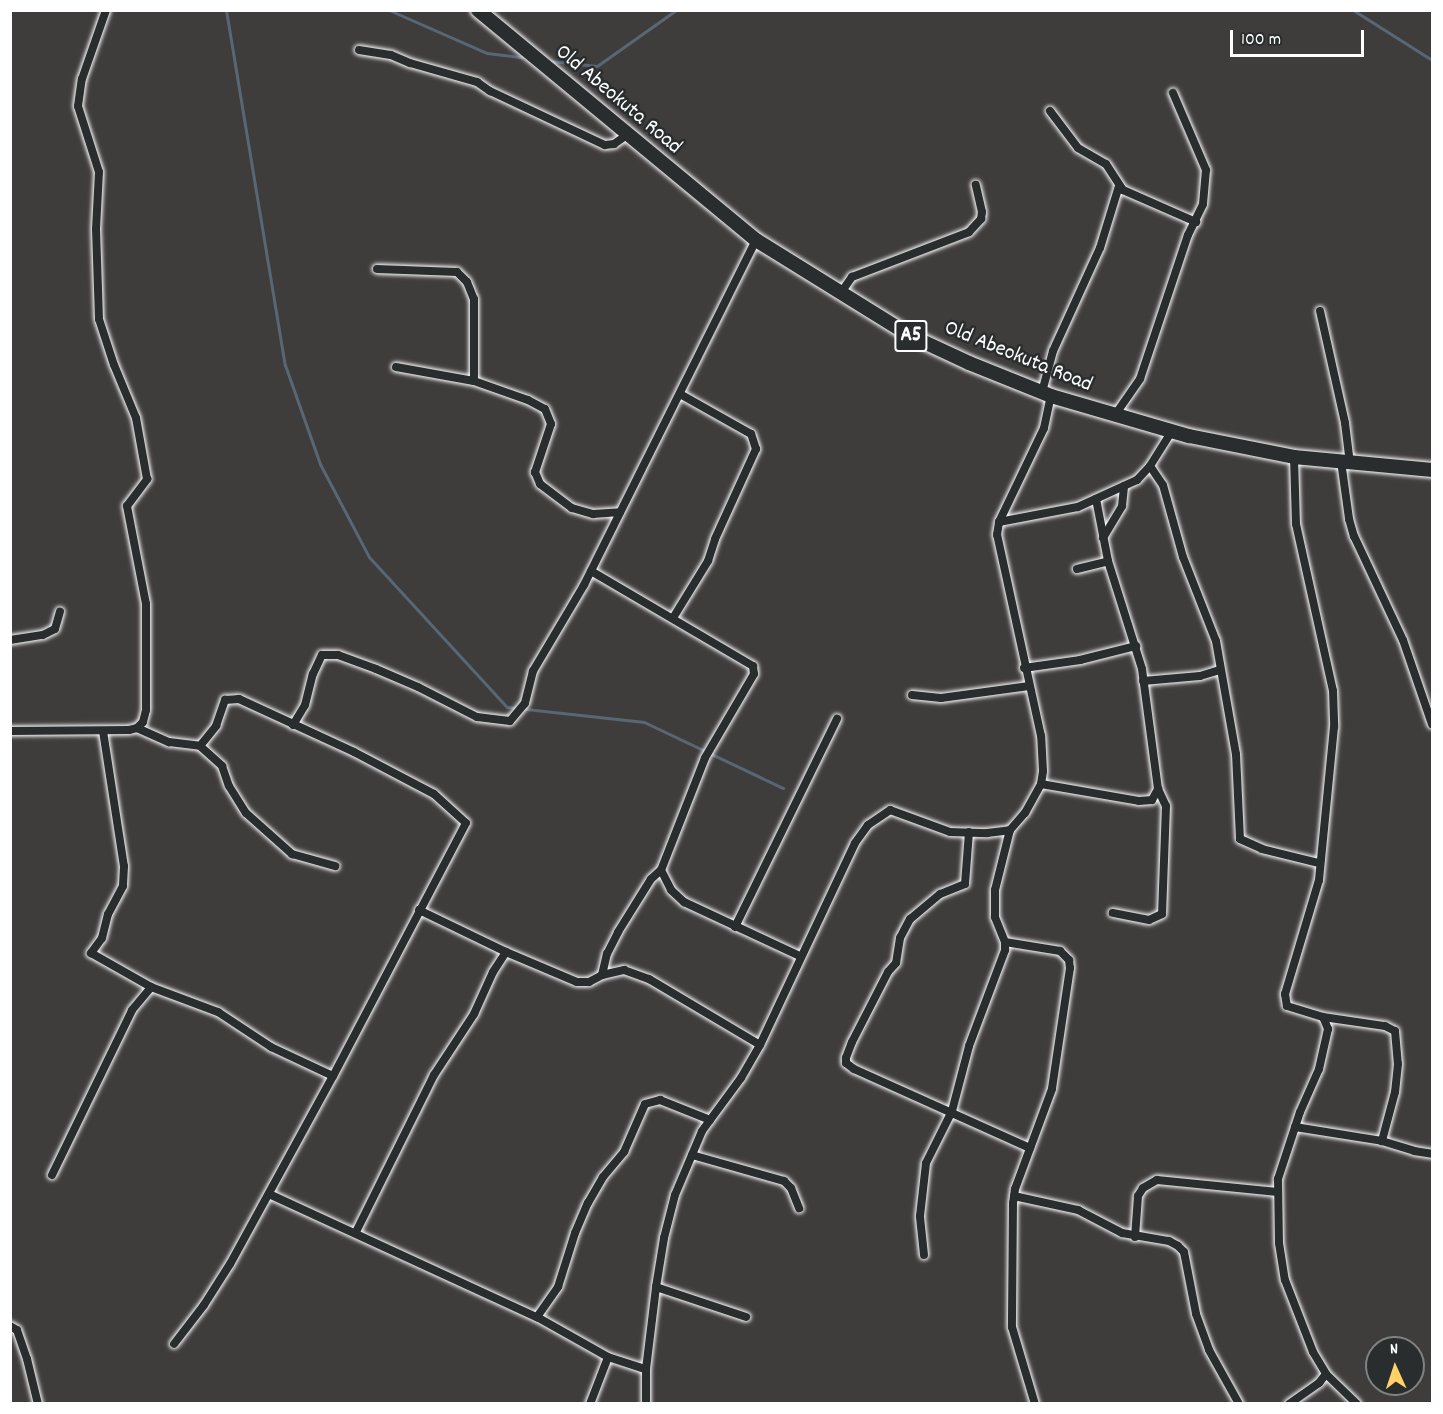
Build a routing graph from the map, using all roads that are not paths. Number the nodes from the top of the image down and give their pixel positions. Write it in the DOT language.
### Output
graph roads {
  1 [pos="106,10"];
  2 [pos="478,10"];
  3 [pos="359,50"];
  4 [pos="1173,93"];
  5 [pos="1050,111"];
  6 [pos="627,135"];
  7 [pos="976,185"];
  8 [pos="1119,186"];
  9 [pos="1196,222"];
  10 [pos="756,240"];
  11 [pos="377,270"];
  12 [pos="840,294"];
  13 [pos="1320,311"];
  14 [pos="396,367"];
  15 [pos="474,381"];
  16 [pos="680,394"];
  17 [pos="1046,394"];
  18 [pos="1114,416"];
  19 [pos="1171,432"];
  20 [pos="1294,457"];
  21 [pos="1345,462"];
  22 [pos="1150,466"];
  23 [pos="1432,470"];
  24 [pos="1124,486"];
  25 [pos="1096,499"];
  26 [pos="620,512"];
  27 [pos="1099,514"];
  28 [pos="1116,518"];
  29 [pos="999,522"];
  30 [pos="1103,538"];
  31 [pos="1108,561"];
  32 [pos="1077,569"];
  33 [pos="591,571"];
  34 [pos="60,612"];
  35 [pos="673,618"];
  36 [pos="10,640"];
  37 [pos="1136,646"];
  38 [pos="1024,668"];
  39 [pos="1220,670"];
  40 [pos="1143,681"];
  41 [pos="1029,686"];
  42 [pos="912,695"];
  43 [pos="837,719"];
  44 [pos="1432,724"];
  45 [pos="292,725"];
  46 [pos="137,728"];
  47 [pos="10,731"];
  48 [pos="103,731"];
  49 [pos="200,746"];
  50 [pos="1041,784"];
  51 [pos="1158,789"];
  52 [pos="1010,830"];
  53 [pos="969,832"];
  54 [pos="1319,863"];
  55 [pos="335,866"];
  56 [pos="661,870"];
  57 [pos="419,910"];
  58 [pos="1113,913"];
  59 [pos="735,927"];
  60 [pos="1005,942"];
  61 [pos="506,952"];
  62 [pos="800,956"];
  63 [pos="602,975"];
  64 [pos="151,987"];
  65 [pos="1323,1017"];
  66 [pos="760,1045"];
  67 [pos="333,1076"];
  68 [pos="952,1111"];
  69 [pos="710,1120"];
  70 [pos="1295,1127"];
  71 [pos="1382,1141"];
  72 [pos="1030,1148"];
  73 [pos="1432,1154"];
  74 [pos="692,1155"];
  75 [pos="52,1175"];
  76 [pos="1277,1192"];
  77 [pos="269,1194"];
  78 [pos="1014,1196"];
  79 [pos="799,1208"];
  80 [pos="356,1232"];
  81 [pos="1135,1236"];
  82 [pos="924,1255"];
  83 [pos="656,1287"];
  84 [pos="537,1317"];
  85 [pos="746,1317"];
  86 [pos="10,1326"];
  87 [pos="174,1344"];
  88 [pos="608,1357"];
  89 [pos="646,1370"];
  90 [pos="1326,1374"];
  91 [pos="38,1404"];
  92 [pos="590,1404"];
  93 [pos="646,1404"];
  94 [pos="1035,1404"];
  95 [pos="1239,1404"];
  96 [pos="1289,1404"];
  97 [pos="1357,1404"];
  1 -- 46 [label="street"];
  2 -- 6 [label="highway, Old Abeokuta Road / A5"];
  3 -- 6 [label="street"];
  4 -- 9 [label="street"];
  5 -- 8 [label="street"];
  6 -- 10 [label="highway, Old Abeokuta Road / A5"];
  7 -- 12 [label="street"];
  8 -- 9 [label="street"];
  8 -- 17 [label="street"];
  9 -- 18 [label="street"];
  10 -- 12 [label="highway, Old Abeokuta Road / A5"];
  10 -- 16 [label="street"];
  11 -- 15 [label="street"];
  12 -- 17 [label="highway, Old Abeokuta Road / A5"];
  13 -- 21 [label="street"];
  14 -- 15 [label="street"];
  15 -- 26 [label="street"];
  16 -- 26 [label="street"];
  16 -- 35 [label="street"];
  17 -- 18 [label="highway, Old Abeokuta Road / A5"];
  17 -- 29 [label="street"];
  18 -- 19 [label="highway, Old Abeokuta Road / A5"];
  19 -- 20 [label="highway, Old Abeokuta Road / A5"];
  19 -- 22 [label="street"];
  20 -- 21 [label="highway, Old Abeokuta Road / A5"];
  20 -- 54 [label="street"];
  21 -- 23 [label="highway, Old Abeokuta Road / A5"];
  21 -- 44 [label="street"];
  22 -- 24 [label="street"];
  22 -- 39 [label="street"];
  24 -- 25 [label="street"];
  24 -- 28 [label="street"];
  25 -- 27 [label="street"];
  25 -- 29 [label="street"];
  26 -- 33 [label="street"];
  27 -- 28 [label="street"];
  27 -- 30 [label="street"];
  28 -- 30 [label="street"];
  29 -- 38 [label="street"];
  30 -- 31 [label="street"];
  31 -- 32 [label="street"];
  31 -- 37 [label="street"];
  33 -- 35 [label="street"];
  33 -- 45 [label="street"];
  34 -- 36 [label="street"];
  35 -- 56 [label="street"];
  37 -- 38 [label="street"];
  37 -- 40 [label="street"];
  38 -- 41 [label="street"];
  39 -- 40 [label="street"];
  39 -- 54 [label="street"];
  40 -- 51 [label="street"];
  41 -- 42 [label="street"];
  41 -- 50 [label="street"];
  43 -- 59 [label="street"];
  45 -- 49 [label="street"];
  45 -- 57 [label="street"];
  46 -- 48 [label="street"];
  46 -- 49 [label="street"];
  47 -- 48 [label="street"];
  48 -- 64 [label="street"];
  49 -- 55 [label="street"];
  50 -- 51 [label="street"];
  50 -- 52 [label="street"];
  51 -- 58 [label="street"];
  52 -- 53 [label="street"];
  52 -- 60 [label="street"];
  53 -- 62 [label="street"];
  53 -- 68 [label="street"];
  54 -- 65 [label="street"];
  56 -- 59 [label="street"];
  56 -- 63 [label="street"];
  57 -- 61 [label="street"];
  57 -- 67 [label="street"];
  59 -- 62 [label="street"];
  60 -- 68 [label="street"];
  60 -- 72 [label="street"];
  61 -- 63 [label="street"];
  61 -- 80 [label="street"];
  62 -- 66 [label="street"];
  63 -- 66 [label="street"];
  64 -- 67 [label="street"];
  64 -- 75 [label="street"];
  65 -- 70 [label="street"];
  65 -- 71 [label="street"];
  66 -- 69 [label="street"];
  67 -- 77 [label="street"];
  68 -- 72 [label="street"];
  68 -- 82 [label="street"];
  69 -- 74 [label="street"];
  69 -- 84 [label="street"];
  70 -- 71 [label="street"];
  70 -- 76 [label="street"];
  71 -- 73 [label="street"];
  72 -- 78 [label="street"];
  74 -- 79 [label="street"];
  74 -- 83 [label="street"];
  76 -- 81 [label="street"];
  76 -- 90 [label="street"];
  77 -- 80 [label="street"];
  77 -- 87 [label="street"];
  78 -- 81 [label="street"];
  78 -- 94 [label="street"];
  80 -- 84 [label="street"];
  81 -- 95 [label="street"];
  83 -- 85 [label="street"];
  83 -- 89 [label="street"];
  84 -- 88 [label="street"];
  86 -- 91 [label="street"];
  88 -- 89 [label="street"];
  88 -- 92 [label="street"];
  89 -- 93 [label="street"];
  90 -- 96 [label="street"];
  90 -- 97 [label="street"];
}
